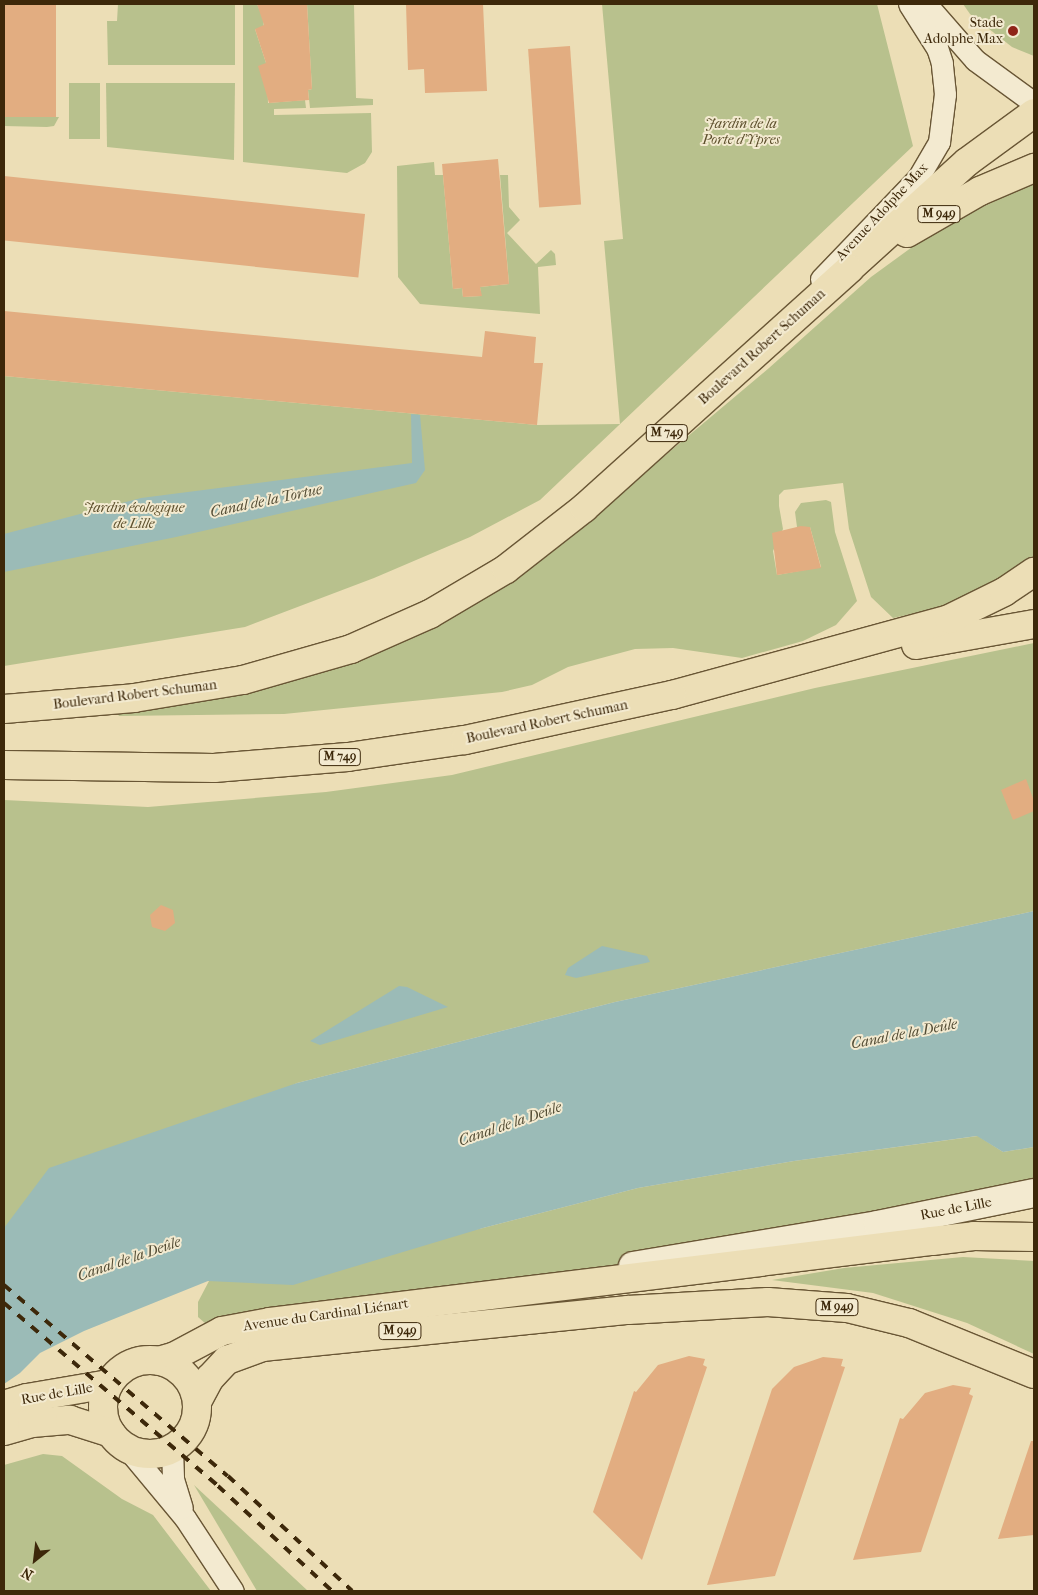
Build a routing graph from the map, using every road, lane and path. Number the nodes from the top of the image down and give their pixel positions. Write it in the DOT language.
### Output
graph roads {
  1 [pos="909,4"];
  2 [pos="926,4"];
  3 [pos="1034,103"];
  4 [pos="1034,113"];
  5 [pos="1034,168"];
  6 [pos="849,269"];
  7 [pos="762,345"];
  8 [pos="1034,572"];
  9 [pos="1034,624"];
  10 [pos="672,695"];
  11 [pos="4,709"];
  12 [pos="4,765"];
  13 [pos="1034,1193"];
  14 [pos="1034,1237"];
  15 [pos="499,1292"];
  16 [pos="159,1361"];
  17 [pos="1034,1374"];
  18 [pos="109,1384"];
  19 [pos="198,1402"];
  20 [pos="4,1405"];
  21 [pos="4,1431"];
  22 [pos="118,1440"];
  23 [pos="172,1449"];
  24 [pos="185,1518"];
  25 [pos="233,1591"];
  1 -- 7 [label="street, Avenue Adolphe Max"];
  2 -- 3 [label="street"];
  4 -- 6 [label="main road"];
  5 -- 6 [label="main road, M 949"];
  6 -- 7 [label="main road, Boulevard Robert Schuman / M 749"];
  7 -- 11 [label="main road, Boulevard Robert Schuman / M 749"];
  8 -- 10 [label="main road"];
  9 -- 10 [label="main road, M 749"];
  10 -- 12 [label="main road, Boulevard Robert Schuman / M 749"];
  13 -- 15 [label="street, Rue de Lille"];
  14 -- 15 [label="main road, Avenue du Cardinal Liénart"];
  15 -- 16 [label="main road, Avenue du Cardinal Liénart / M 949"];
  16 -- 18 [label="main road"];
  16 -- 19 [label="main road"];
  17 -- 19 [label="main road, M 949"];
  18 -- 20 [label="main road, Rue de Lille"];
  18 -- 22 [label="main road"];
  19 -- 23 [label="main road"];
  21 -- 22 [label="main road, Rue de Lille"];
  22 -- 23 [label="main road"];
  22 -- 24 [label="street"];
  23 -- 24 [label="street"];
  24 -- 25 [label="street"];
}
